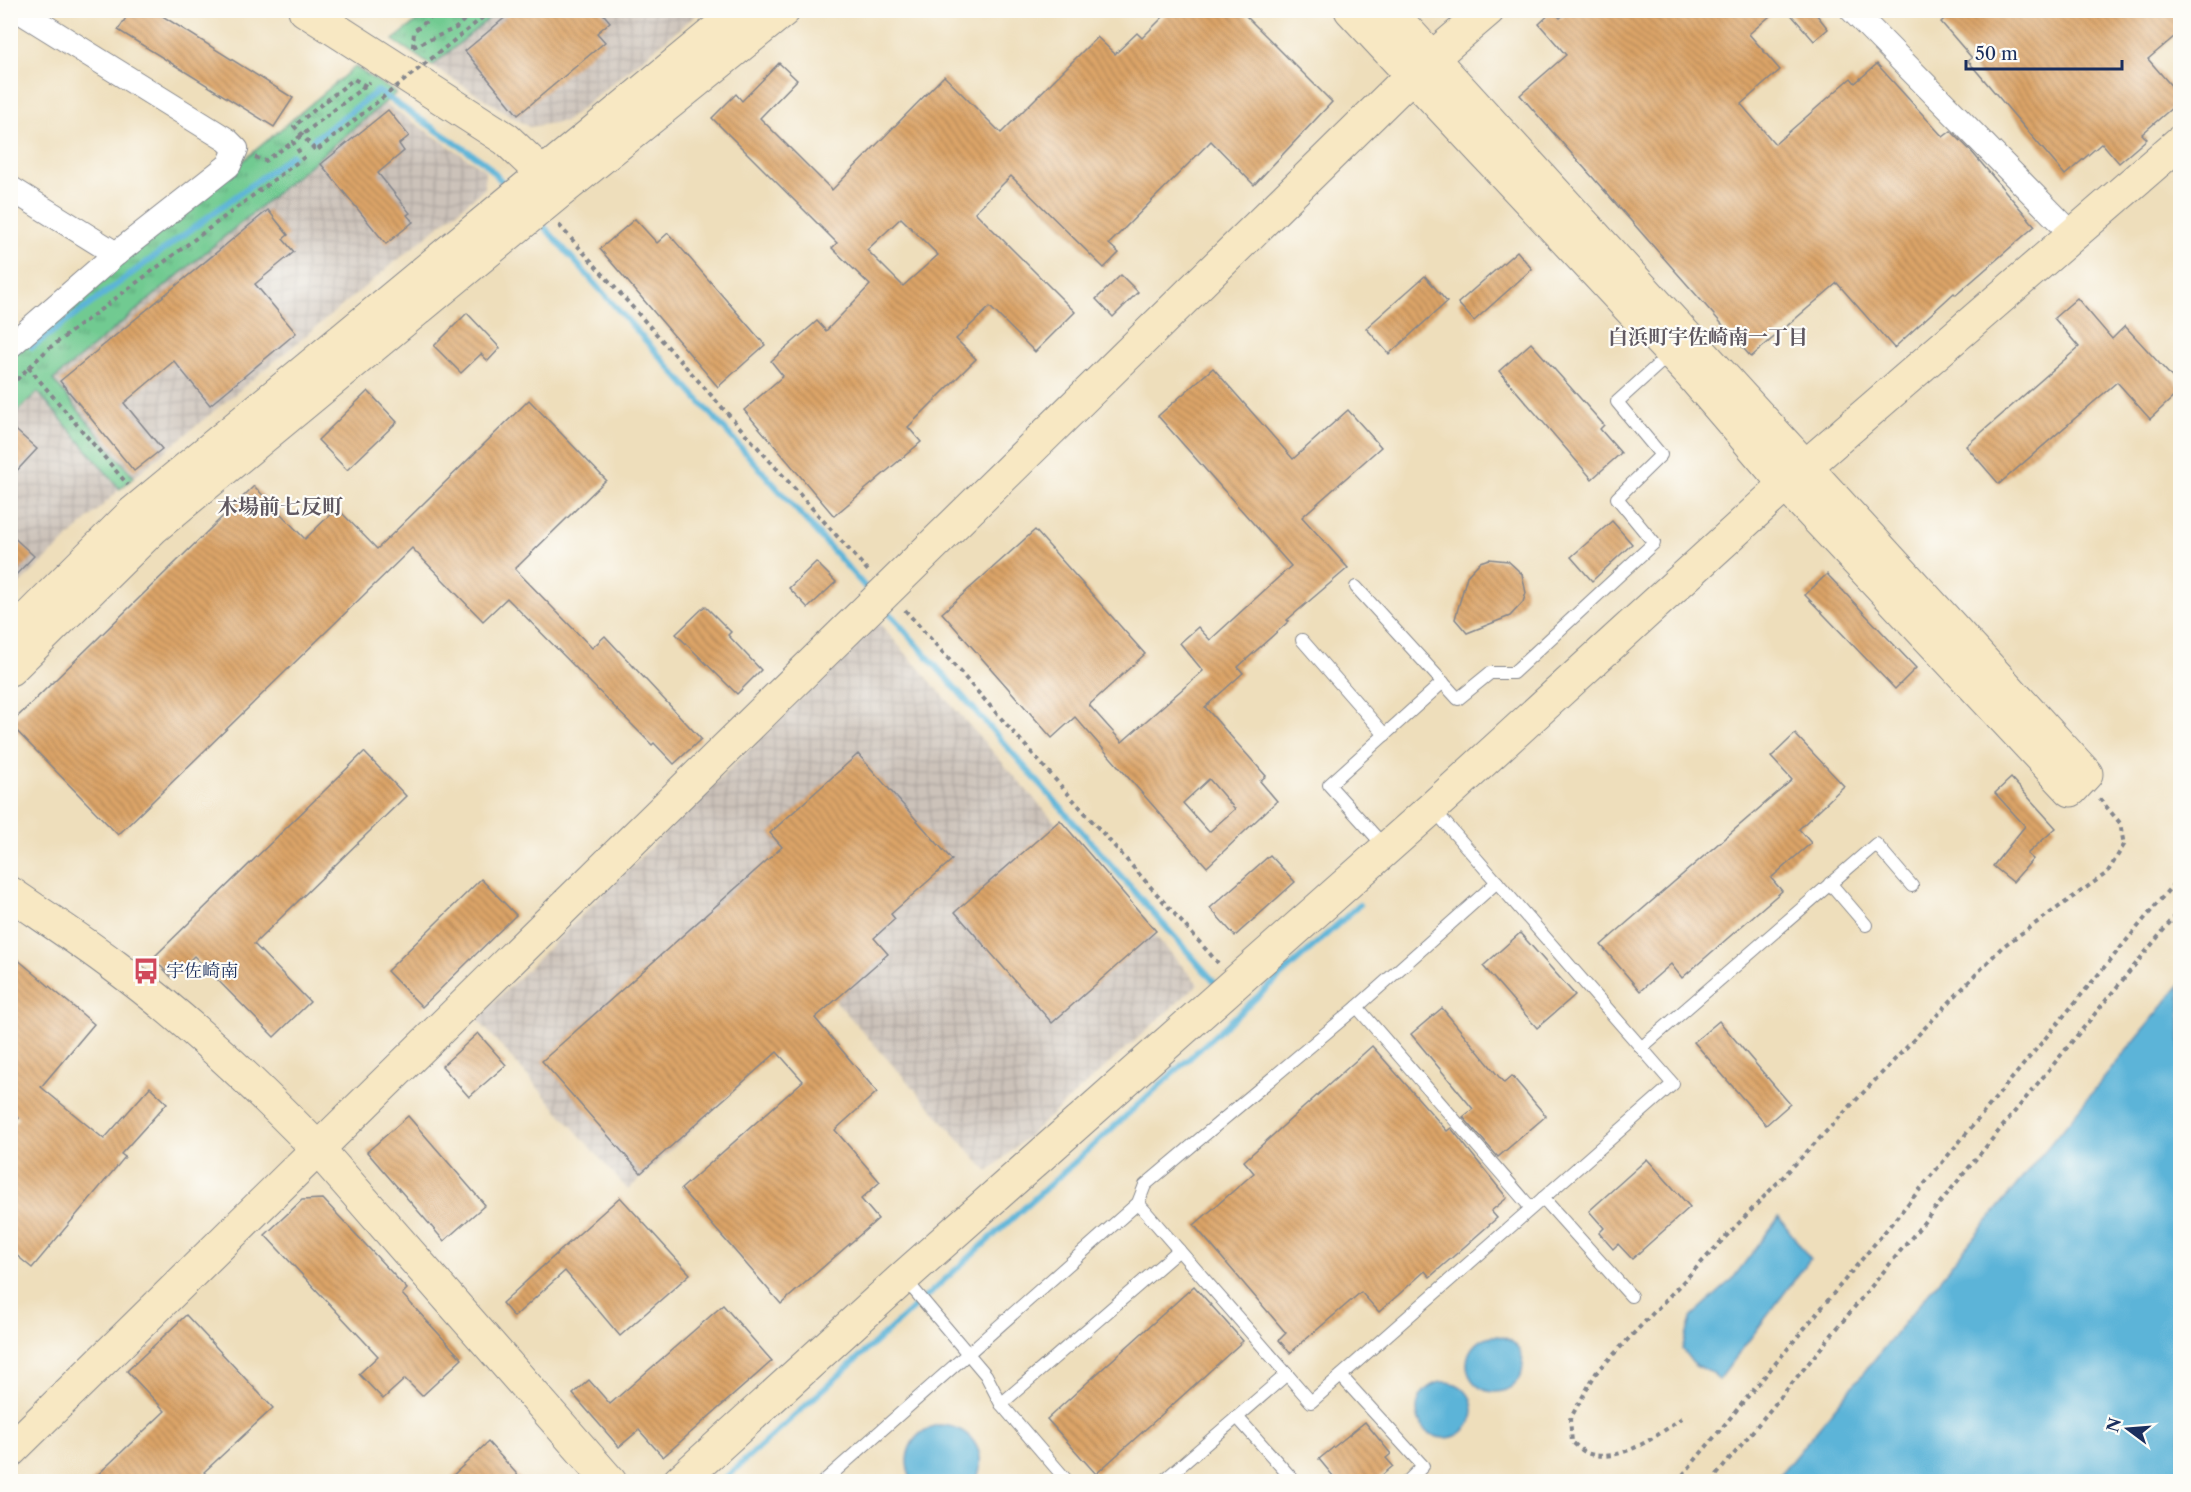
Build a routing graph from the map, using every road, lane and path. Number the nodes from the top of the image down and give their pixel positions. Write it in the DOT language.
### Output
graph roads {
  1 [pos="18,10"];
  2 [pos="305,10"];
  3 [pos="441,10"];
  4 [pos="474,10"];
  5 [pos="492,10"];
  6 [pos="741,10"];
  7 [pos="784,10"];
  8 [pos="1351,10"];
  9 [pos="1388,10"];
  10 [pos="1488,10"];
  11 [pos="1852,10"];
  12 [pos="404,57"];
  13 [pos="1420,68"];
  14 [pos="366,86"];
  15 [pos="293,142"];
  16 [pos="2181,142"];
  17 [pos="236,149"];
  18 [pos="10,188"];
  19 [pos="552,196"];
  20 [pos="2073,236"];
  21 [pos="116,254"];
  22 [pos="11,345"];
  23 [pos="1671,353"];
  24 [pos="30,368"];
  25 [pos="10,386"];
  26 [pos="1796,476"];
  27 [pos="133,491"];
  28 [pos="876,579"];
  29 [pos="1356,587"];
  30 [pos="904,609"];
  31 [pos="10,636"];
  32 [pos="1302,640"];
  33 [pos="10,669"];
  34 [pos="1443,682"];
  35 [pos="1385,735"];
  36 [pos="2092,789"];
  37 [pos="1432,808"];
  38 [pos="1386,848"];
  39 [pos="2181,876"];
  40 [pos="1497,882"];
  41 [pos="1830,884"];
  42 [pos="1912,886"];
  43 [pos="10,894"];
  44 [pos="2181,910"];
  45 [pos="1866,925"];
  46 [pos="1223,969"];
  47 [pos="1357,1007"];
  48 [pos="1641,1048"];
  49 [pos="317,1148"];
  50 [pos="1543,1198"];
  51 [pos="1138,1203"];
  52 [pos="1531,1208"];
  53 [pos="1179,1250"];
  54 [pos="904,1277"];
  55 [pos="1631,1296"];
  56 [pos="968,1355"];
  57 [pos="1287,1374"];
  58 [pos="1341,1376"];
  59 [pos="1001,1404"];
  60 [pos="1237,1417"];
  61 [pos="1682,1418"];
  62 [pos="10,1451"];
  63 [pos="610,1482"];
  64 [pos="679,1482"];
  65 [pos="823,1482"];
  66 [pos="1068,1482"];
  67 [pos="1162,1482"];
  68 [pos="1295,1482"];
  69 [pos="1407,1482"];
  70 [pos="1677,1482"];
  71 [pos="1711,1482"];
  1 -- 17 [label="street"];
  2 -- 12 [label="street"];
  3 -- 12 [label="path"];
  4 -- 12 [label="path"];
  5 -- 14 [label="path, bridge"];
  6 -- 19 [label="street"];
  7 -- 19 [label="street"];
  8 -- 13 [label="street"];
  9 -- 13 [label="street"];
  10 -- 13 [label="street"];
  11 -- 20 [label="street"];
  12 -- 14 [label="path"];
  12 -- 19 [label="street"];
  13 -- 23 [label="street"];
  13 -- 26 [label="street"];
  13 -- 49 [label="street"];
  14 -- 15 [label="path"];
  15 -- 17 [label="path"];
  15 -- 24 [label="path"];
  16 -- 20 [label="street"];
  17 -- 21 [label="street"];
  18 -- 21 [label="street"];
  19 -- 28 [label="path"];
  19 -- 31 [label="street"];
  19 -- 33 [label="street"];
  20 -- 26 [label="street"];
  21 -- 22 [label="street"];
  22 -- 24 [label="path"];
  23 -- 26 [label="street"];
  23 -- 34 [label="lane"];
  24 -- 25 [label="path"];
  24 -- 27 [label="path"];
  26 -- 26 [label="street"];
  26 -- 37 [label="street"];
  29 -- 34 [label="lane"];
  30 -- 46 [label="path"];
  32 -- 35 [label="lane"];
  34 -- 35 [label="lane"];
  35 -- 38 [label="lane"];
  36 -- 61 [label="path"];
  37 -- 38 [label="street"];
  37 -- 40 [label="lane"];
  38 -- 54 [label="street"];
  39 -- 70 [label="path"];
  40 -- 47 [label="lane"];
  40 -- 48 [label="lane"];
  41 -- 42 [label="lane"];
  41 -- 45 [label="lane"];
  41 -- 48 [label="lane"];
  43 -- 49 [label="street"];
  44 -- 71 [label="path"];
  47 -- 51 [label="lane"];
  47 -- 52 [label="lane"];
  48 -- 50 [label="lane"];
  49 -- 62 [label="street"];
  49 -- 63 [label="street"];
  50 -- 52 [label="lane"];
  50 -- 55 [label="lane"];
  51 -- 53 [label="lane"];
  51 -- 56 [label="lane"];
  52 -- 58 [label="lane"];
  53 -- 57 [label="lane"];
  53 -- 59 [label="lane"];
  54 -- 56 [label="lane"];
  54 -- 64 [label="street"];
  56 -- 59 [label="lane"];
  56 -- 65 [label="lane"];
  57 -- 58 [label="lane"];
  57 -- 60 [label="lane"];
  58 -- 69 [label="lane"];
  59 -- 66 [label="lane"];
  60 -- 67 [label="lane"];
  60 -- 68 [label="lane"];
}
